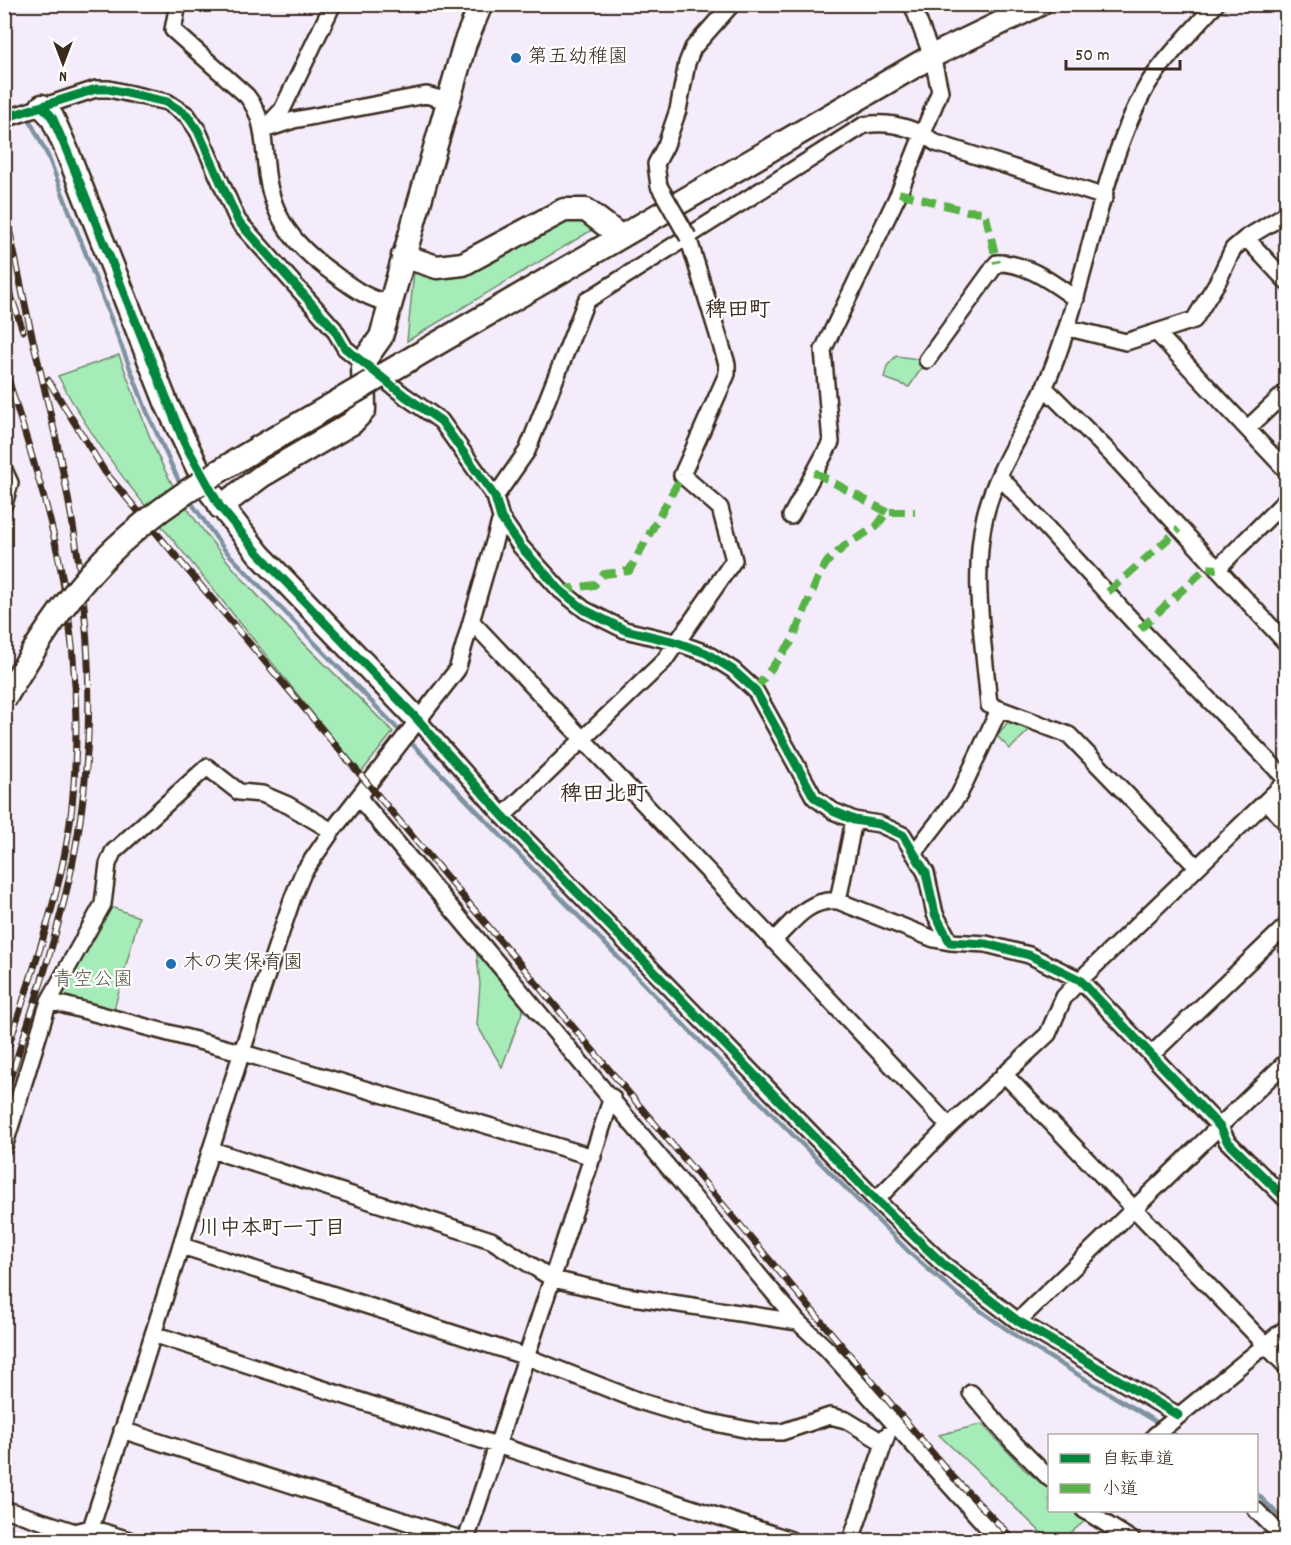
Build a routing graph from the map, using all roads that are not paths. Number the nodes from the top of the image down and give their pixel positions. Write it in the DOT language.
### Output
graph roads {
  1 [pos="178,4"];
  2 [pos="333,4"];
  3 [pos="481,4"];
  4 [pos="732,4"];
  5 [pos="912,4"];
  6 [pos="1040,4"];
  7 [pos="1216,4"];
  8 [pos="932,56"];
  9 [pos="448,101"];
  10 [pos="42,106"];
  11 [pos="8,118"];
  12 [pos="264,130"];
  13 [pos="923,134"];
  14 [pos="1105,197"];
  15 [pos="1287,213"];
  16 [pos="620,236"];
  17 [pos="688,237"];
  18 [pos="1246,238"];
  19 [pos="403,256"];
  20 [pos="1287,281"];
  21 [pos="1076,299"];
  22 [pos="390,303"];
  23 [pos="1069,327"];
  24 [pos="1157,333"];
  25 [pos="927,360"];
  26 [pos="363,362"];
  27 [pos="1044,387"];
  28 [pos="1287,392"];
  29 [pos="1248,428"];
  30 [pos="4,470"];
  31 [pos="1287,470"];
  32 [pos="1000,477"];
  33 [pos="495,497"];
  34 [pos="1287,500"];
  35 [pos="4,504"];
  36 [pos="220,507"];
  37 [pos="791,516"];
  38 [pos="501,518"];
  39 [pos="1217,569"];
  40 [pos="472,622"];
  41 [pos="675,642"];
  42 [pos="1287,643"];
  43 [pos="4,700"];
  44 [pos="999,710"];
  45 [pos="415,724"];
  46 [pos="580,739"];
  47 [pos="1287,781"];
  48 [pos="358,798"];
  49 [pos="1267,801"];
  50 [pos="503,816"];
  51 [pos="854,820"];
  52 [pos="1287,823"];
  53 [pos="332,831"];
  54 [pos="915,852"];
  55 [pos="1197,867"];
  56 [pos="838,901"];
  57 [pos="1287,926"];
  58 [pos="773,941"];
  59 [pos="950,942"];
  60 [pos="1080,980"];
  61 [pos="49,1001"];
  62 [pos="240,1052"];
  63 [pos="1151,1055"];
  64 [pos="1287,1062"];
  65 [pos="1004,1074"];
  66 [pos="612,1097"];
  67 [pos="949,1126"];
  68 [pos="1220,1127"];
  69 [pos="4,1147"];
  70 [pos="212,1150"];
  71 [pos="592,1157"];
  72 [pos="1287,1199"];
  73 [pos="876,1200"];
  74 [pos="1134,1211"];
  75 [pos="182,1246"];
  76 [pos="553,1279"];
  77 [pos="1018,1321"];
  78 [pos="798,1322"];
  79 [pos="1287,1328"];
  80 [pos="153,1334"];
  81 [pos="1268,1346"];
  82 [pos="527,1357"];
  83 [pos="1287,1366"];
  84 [pos="971,1393"];
  85 [pos="1175,1418"];
  86 [pos="893,1424"];
  87 [pos="122,1430"];
  88 [pos="1155,1434"];
  89 [pos="884,1443"];
  90 [pos="498,1445"];
  91 [pos="1048,1477"];
  92 [pos="4,1509"];
  93 [pos="1087,1512"];
  94 [pos="1258,1512"];
  95 [pos="89,1534"];
  96 [pos="129,1540"];
  97 [pos="465,1540"];
  98 [pos="791,1540"];
  99 [pos="851,1540"];
  100 [pos="999,1540"];
  101 [pos="1132,1540"];
  102 [pos="1287,1540"];
  1 -- 12 [label="street"];
  2 -- 12 [label="street"];
  3 -- 9 [label="street"];
  4 -- 17 [label="street, bridge"];
  5 -- 8 [label="street"];
  6 -- 8 [label="street"];
  7 -- 14 [label="street"];
  8 -- 13 [label="street"];
  8 -- 16 [label="street"];
  9 -- 12 [label="street"];
  9 -- 19 [label="street"];
  10 -- 11 [label="street"];
  10 -- 26 [label="street"];
  10 -- 36 [label="street"];
  12 -- 22 [label="street"];
  13 -- 14 [label="street"];
  13 -- 17 [label="street"];
  13 -- 37 [label="street"];
  14 -- 21 [label="street"];
  15 -- 18 [label="street"];
  16 -- 19 [label="street"];
  16 -- 43 [label="street, bridge"];
  17 -- 33 [label="street"];
  17 -- 41 [label="street"];
  18 -- 20 [label="street"];
  18 -- 24 [label="street"];
  19 -- 22 [label="street"];
  21 -- 23 [label="street"];
  21 -- 25 [label="street"];
  22 -- 26 [label="street"];
  23 -- 24 [label="street"];
  23 -- 27 [label="street"];
  24 -- 29 [label="street"];
  26 -- 33 [label="street"];
  26 -- 36 [label="street"];
  27 -- 32 [label="street"];
  27 -- 39 [label="street"];
  28 -- 29 [label="street"];
  29 -- 31 [label="street"];
  30 -- 35 [label="street"];
  32 -- 44 [label="street"];
  32 -- 47 [label="street"];
  33 -- 38 [label="street"];
  34 -- 39 [label="street"];
  36 -- 45 [label="street"];
  38 -- 40 [label="street"];
  38 -- 41 [label="street"];
  39 -- 42 [label="street"];
  40 -- 45 [label="street"];
  40 -- 46 [label="street"];
  41 -- 46 [label="street"];
  41 -- 51 [label="street"];
  44 -- 54 [label="street"];
  44 -- 55 [label="street"];
  45 -- 48 [label="street"];
  45 -- 50 [label="street"];
  46 -- 50 [label="street"];
  46 -- 58 [label="street"];
  47 -- 49 [label="street"];
  48 -- 53 [label="street"];
  48 -- 66 [label="street"];
  49 -- 52 [label="street"];
  49 -- 55 [label="street"];
  50 -- 73 [label="street"];
  51 -- 54 [label="street"];
  51 -- 56 [label="street"];
  53 -- 61 [label="street"];
  53 -- 62 [label="street"];
  54 -- 59 [label="street"];
  55 -- 60 [label="street"];
  56 -- 58 [label="street"];
  56 -- 59 [label="street"];
  57 -- 63 [label="street"];
  58 -- 67 [label="street"];
  59 -- 60 [label="street"];
  60 -- 63 [label="street"];
  60 -- 65 [label="street"];
  61 -- 62 [label="street"];
  61 -- 69 [label="street"];
  62 -- 70 [label="street"];
  62 -- 71 [label="street"];
  63 -- 68 [label="street"];
  64 -- 68 [label="street"];
  65 -- 67 [label="street"];
  65 -- 74 [label="street"];
  66 -- 71 [label="street"];
  66 -- 78 [label="street"];
  67 -- 73 [label="street"];
  68 -- 72 [label="street"];
  68 -- 74 [label="street"];
  70 -- 75 [label="street"];
  70 -- 76 [label="street"];
  71 -- 76 [label="street"];
  73 -- 77 [label="street"];
  74 -- 77 [label="street"];
  74 -- 81 [label="street"];
  75 -- 80 [label="street"];
  75 -- 82 [label="street"];
  76 -- 78 [label="street"];
  76 -- 82 [label="street"];
  77 -- 85 [label="street"];
  78 -- 86 [label="street"];
  79 -- 81 [label="street"];
  80 -- 87 [label="street"];
  80 -- 90 [label="street"];
  81 -- 83 [label="street"];
  81 -- 85 [label="street"];
  82 -- 89 [label="street"];
  82 -- 90 [label="street"];
  84 -- 91 [label="street"];
  85 -- 88 [label="street"];
  86 -- 89 [label="street"];
  86 -- 100 [label="street"];
  87 -- 95 [label="street"];
  87 -- 97 [label="street"];
  89 -- 99 [label="street"];
  90 -- 97 [label="street"];
  90 -- 98 [label="street"];
  92 -- 95 [label="street"];
  93 -- 101 [label="street"];
  94 -- 102 [label="street"];
  95 -- 96 [label="street"];
}
